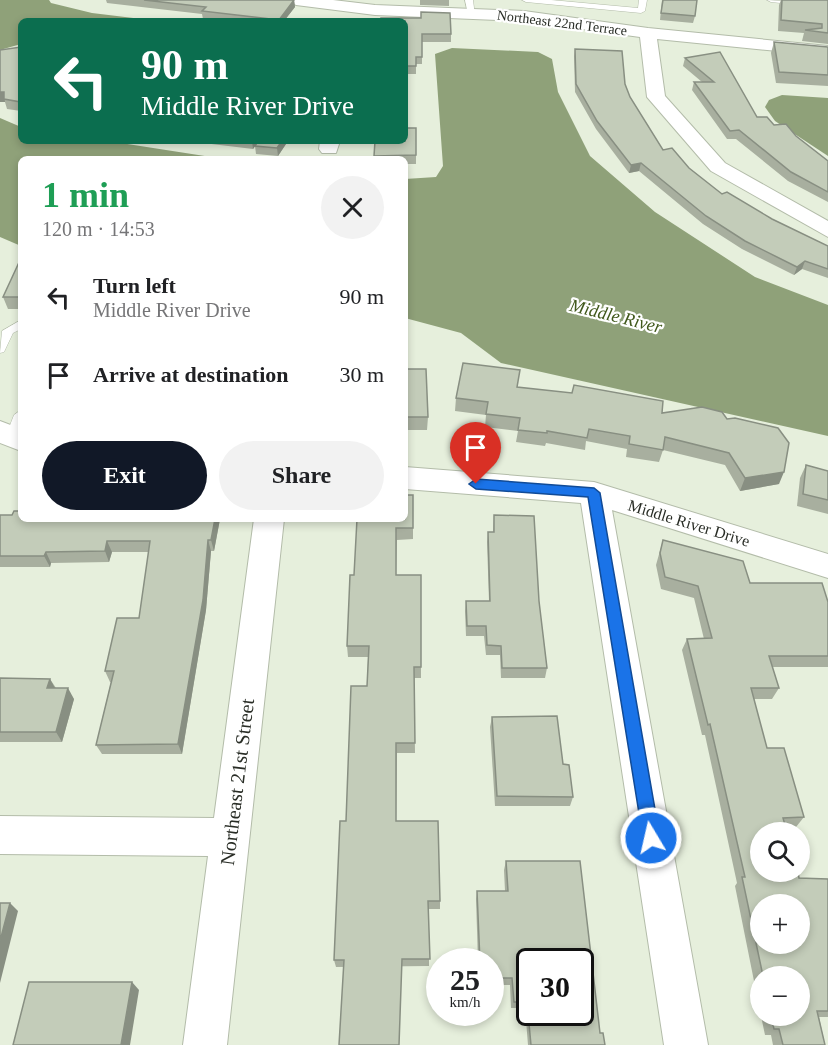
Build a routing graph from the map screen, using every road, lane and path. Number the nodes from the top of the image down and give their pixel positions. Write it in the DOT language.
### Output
graph roads {
  1 [pos="296,0"];
  2 [pos="526,0"];
  3 [pos="643,0"];
  4 [pos="771,0"];
  5 [pos="817,2"];
  6 [pos="828,6"];
  7 [pos="470,7"];
  8 [pos="347,9"];
  9 [pos="641,11"];
  10 [pos="642,32"];
  11 [pos="828,51"];
  12 [pos="828,230"];
  13 [pos="18,326"];
  14 [pos="0,349"];
  15 [pos="408,478"];
  16 [pos="594,493"];
  17 [pos="269,522"];
  18 [pos="828,566"];
  19 [pos="0,835"];
  20 [pos="231,837"];
  21 [pos="205,1045"];
  22 [pos="686,1045"];
  1 -- 8 [label="street, Northeast 22nd Terrace"];
  2 -- 9 [label="lane"];
  3 -- 9 [label="lane"];
  4 -- 5 [label="lane"];
  5 -- 6 [label="lane"];
  7 -- 8 [label="street, Northeast 22nd Terrace"];
  7 -- 10 [label="street, Northeast 22nd Terrace"];
  9 -- 10 [label="lane"];
  10 -- 11 [label="street, Northeast 22nd Terrace"];
  10 -- 12 [label="street"];
  13 -- 14 [label="lane"];
  15 -- 16 [label="street, Middle River Drive"];
  16 -- 18 [label="street, Middle River Drive"];
  16 -- 22 [label="street"];
  17 -- 20 [label="street, Northeast 21st Street"];
  19 -- 20 [label="street"];
  20 -- 21 [label="street, Northeast 21st Street"];
}
